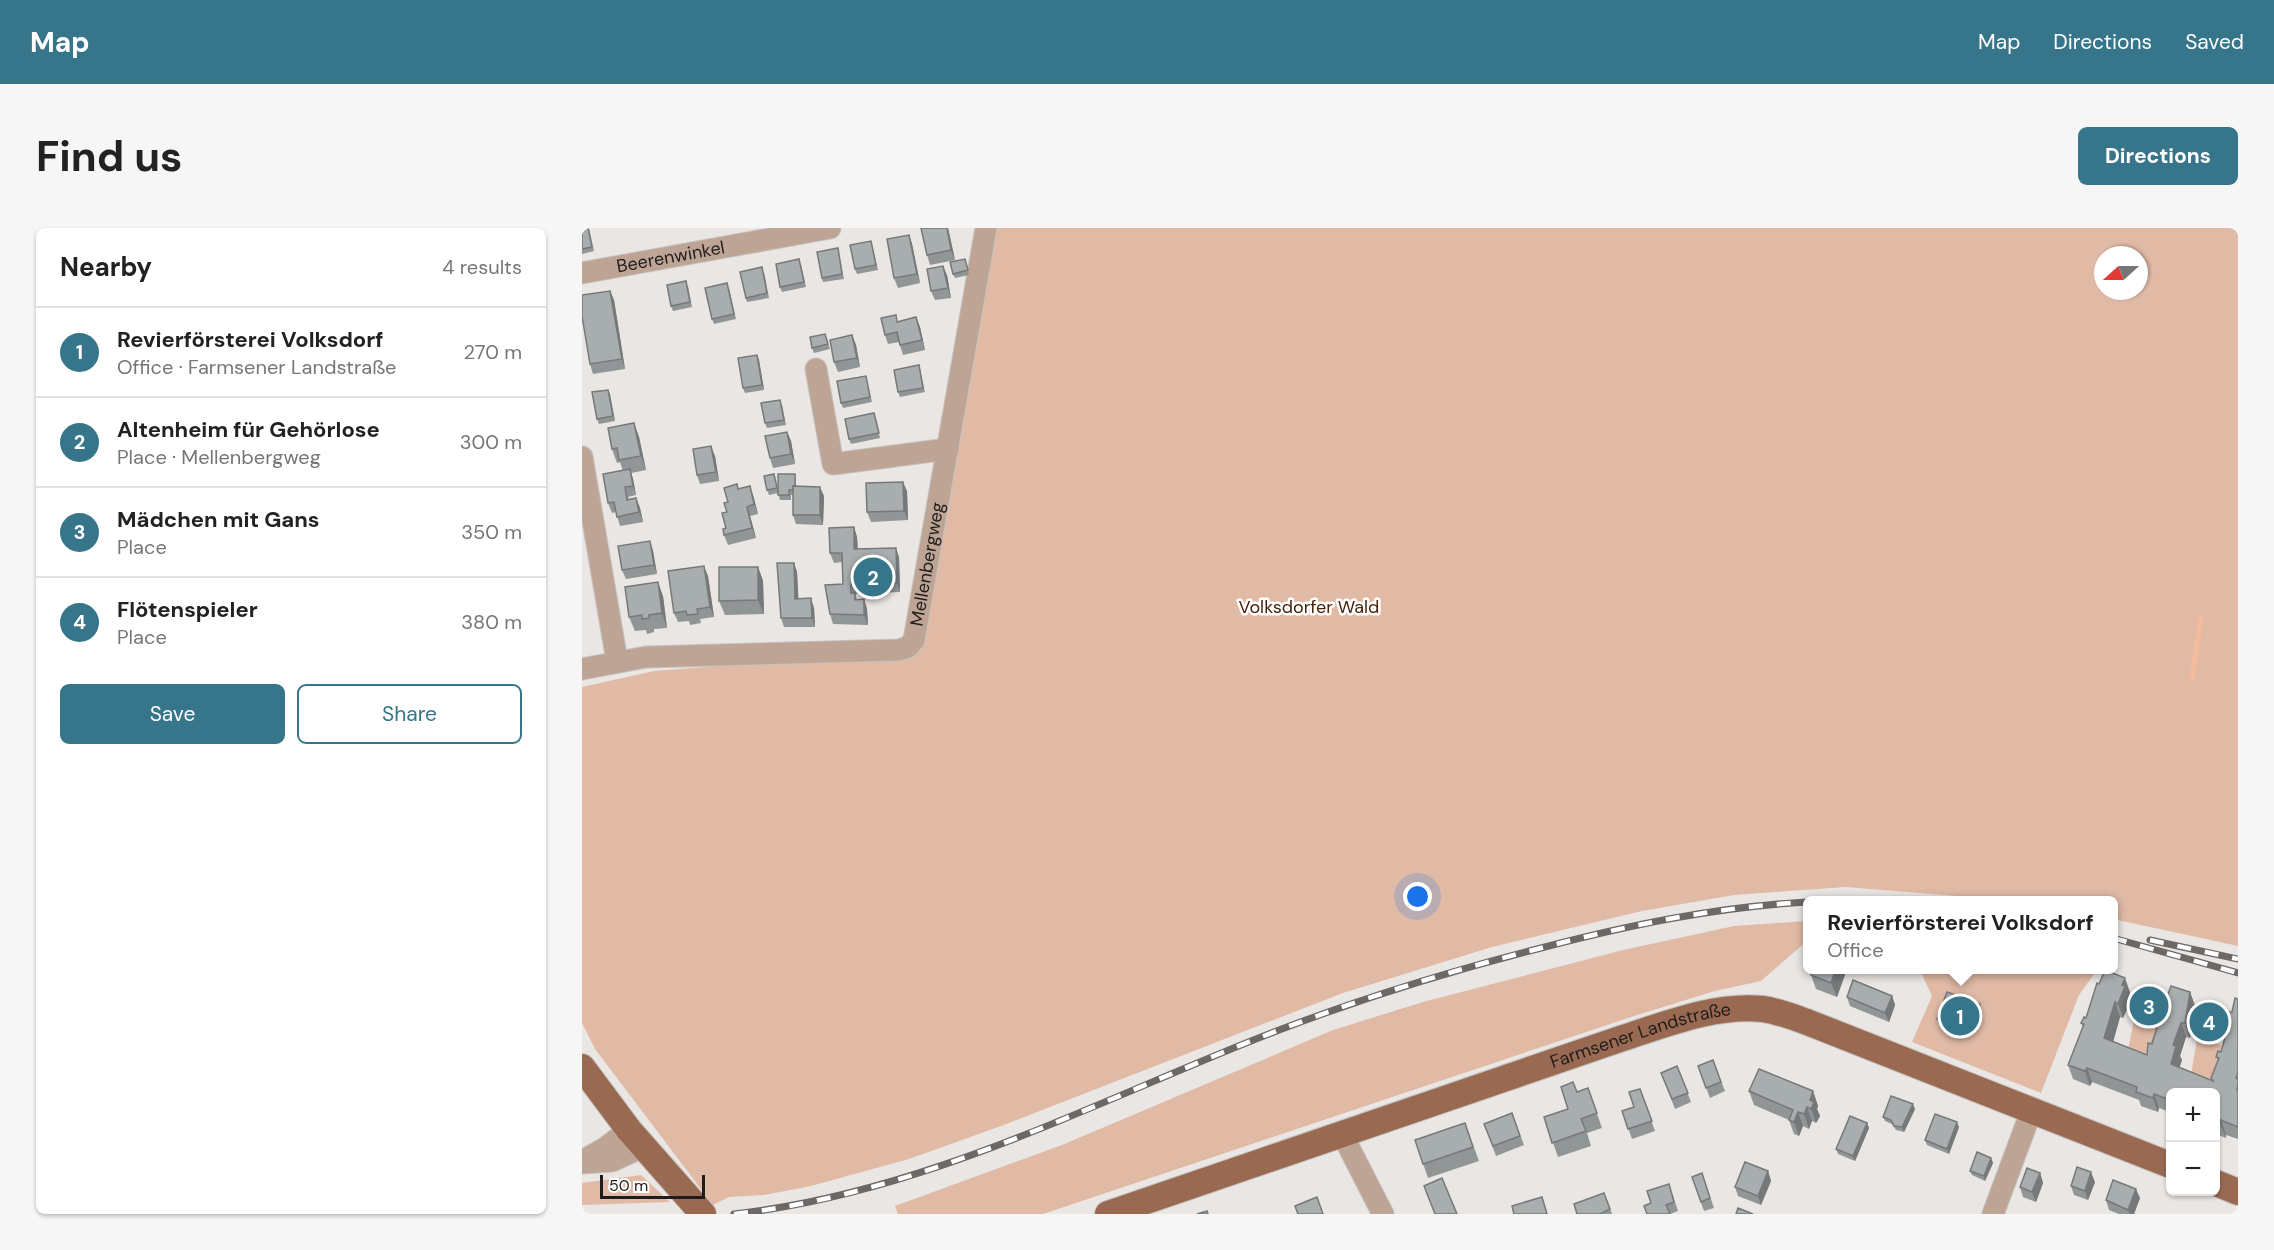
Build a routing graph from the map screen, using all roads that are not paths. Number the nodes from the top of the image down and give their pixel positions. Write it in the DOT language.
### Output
graph roads {
  1 [pos="830,228"];
  2 [pos="986,228"];
  3 [pos="582,273"];
  4 [pos="816,369"];
  5 [pos="948,449"];
  6 [pos="582,457"];
  7 [pos="617,661"];
  8 [pos="582,669"];
  9 [pos="582,1067"];
  10 [pos="2032,1109"];
  11 [pos="1342,1134"];
  12 [pos="636,1138"];
  13 [pos="582,1162"];
  14 [pos="2166,1163"];
  15 [pos="2220,1185"];
  16 [pos="2238,1192"];
  17 [pos="703,1214"];
  18 [pos="1108,1214"];
  19 [pos="1383,1214"];
  20 [pos="1993,1214"];
  1 -- 3 [label="street, Beerenwinkel"];
  2 -- 5 [label="street, Mellenbergweg"];
  4 -- 5 [label="street"];
  5 -- 7 [label="street, Mellenbergweg"];
  6 -- 7 [label="street"];
  7 -- 8 [label="street, Mellenbergweg"];
  9 -- 12 [label="main road"];
  10 -- 11 [label="main road, Farmsener Landstraße"];
  10 -- 14 [label="main road, Farmsener Landstraße"];
  10 -- 20 [label="street"];
  11 -- 18 [label="main road, Farmsener Landstraße"];
  11 -- 19 [label="street"];
  12 -- 13 [label="street"];
  12 -- 17 [label="main road"];
  15 -- 16 [label="main road"];
}
